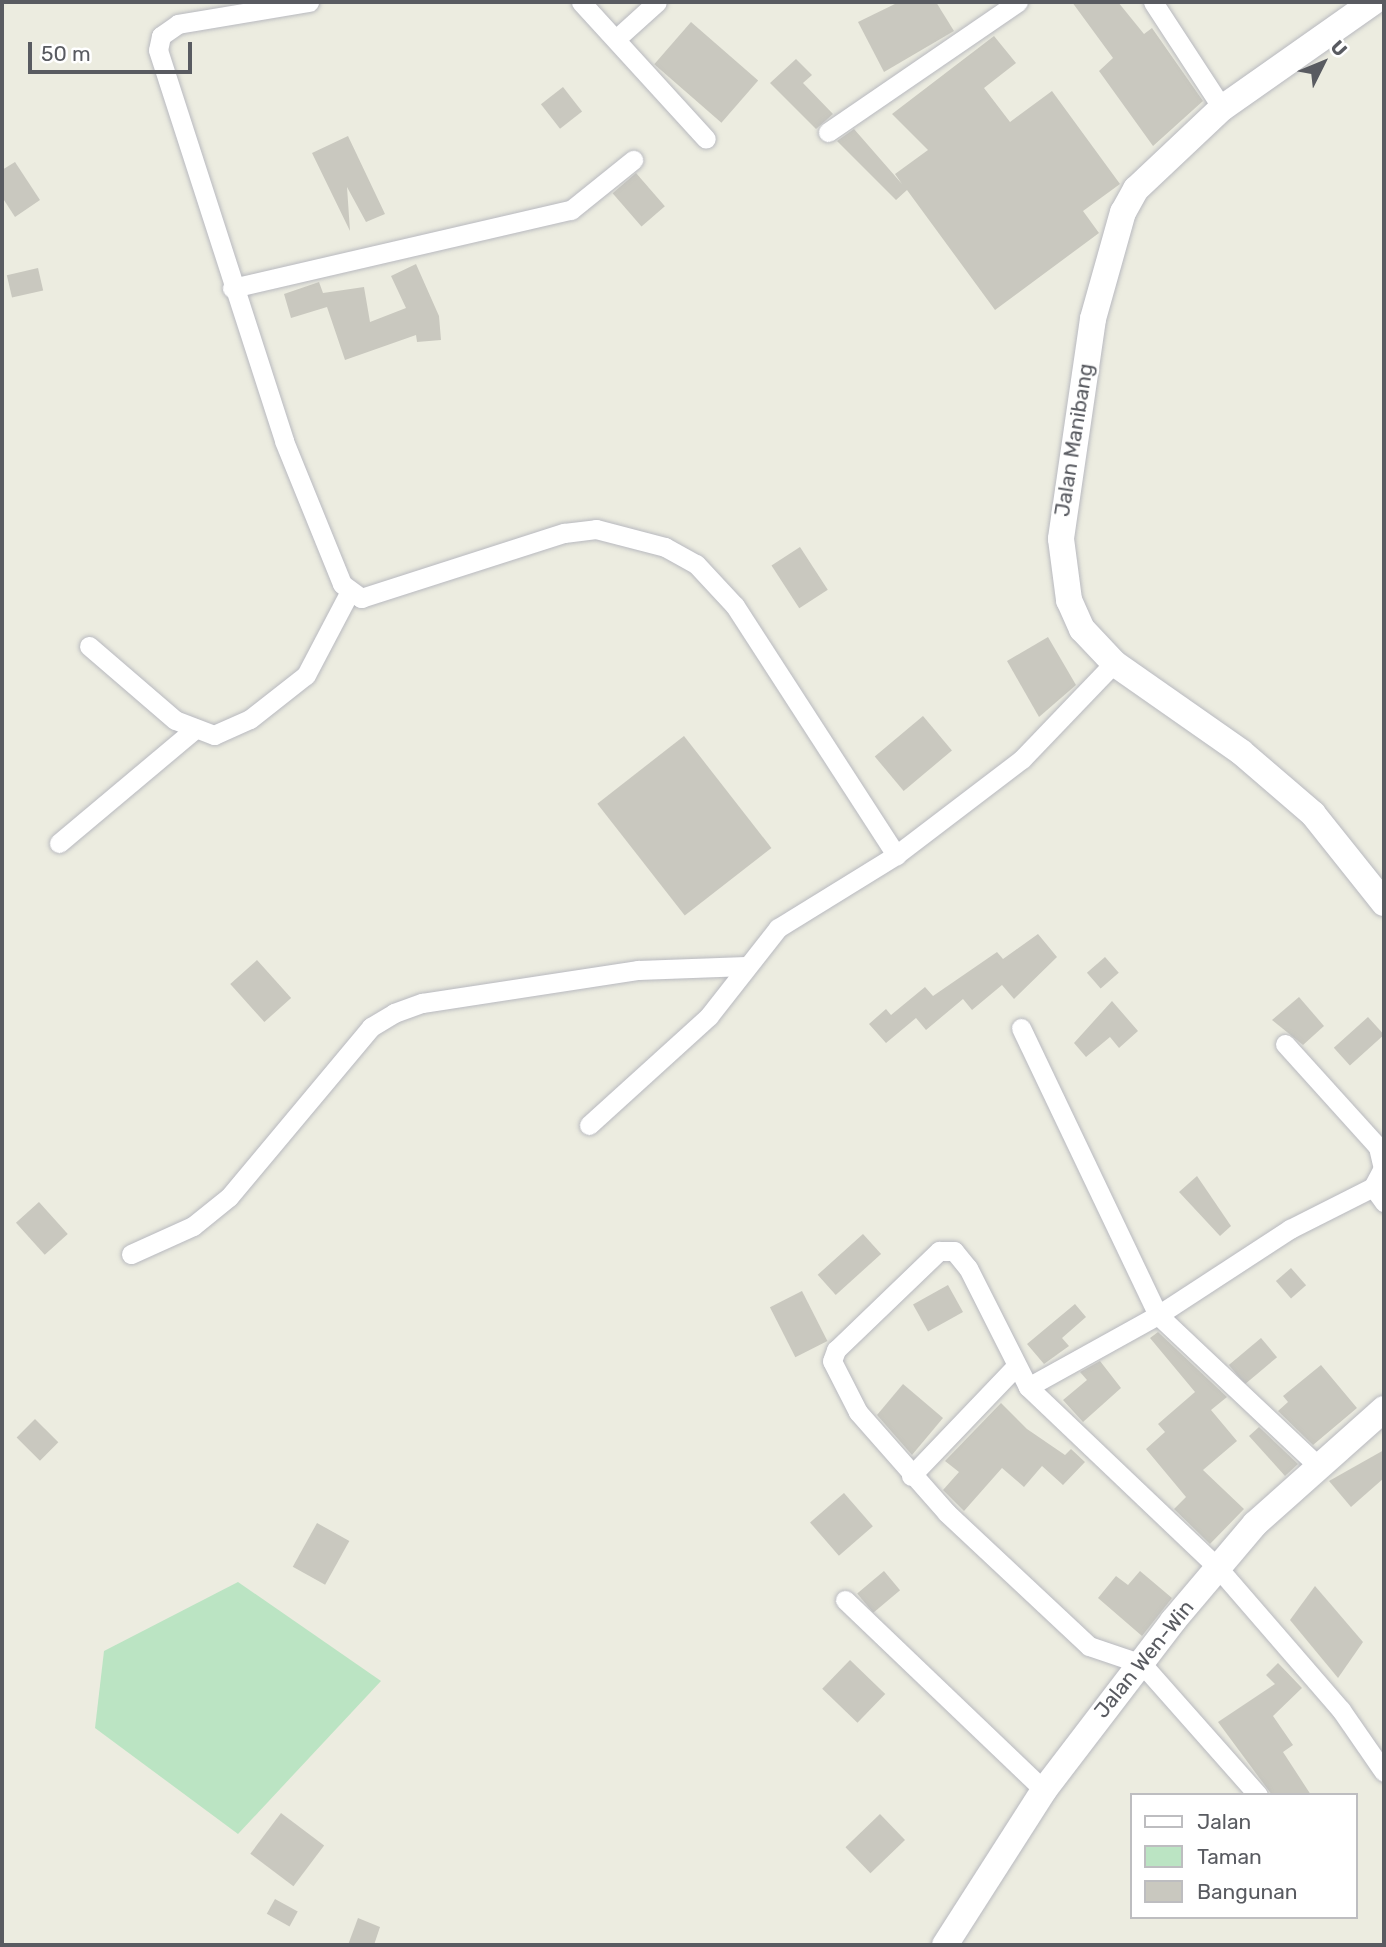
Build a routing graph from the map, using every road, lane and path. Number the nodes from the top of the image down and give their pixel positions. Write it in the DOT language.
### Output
graph roads {
  1 [pos="309,2"];
  2 [pos="581,2"];
  3 [pos="657,2"];
  4 [pos="1018,2"];
  5 [pos="1153,2"];
  6 [pos="1373,2"];
  7 [pos="615,39"];
  8 [pos="1222,108"];
  9 [pos="828,132"];
  10 [pos="706,139"];
  11 [pos="633,160"];
  12 [pos="232,288"];
  13 [pos="349,593"];
  14 [pos="89,646"];
  15 [pos="1114,663"];
  16 [pos="195,729"];
  17 [pos="59,843"];
  18 [pos="896,855"];
  19 [pos="1384,903"];
  20 [pos="746,966"];
  21 [pos="1021,1028"];
  22 [pos="1285,1044"];
  23 [pos="589,1125"];
  24 [pos="1379,1194"];
  25 [pos="131,1254"];
  26 [pos="1158,1315"];
  27 [pos="1015,1367"];
  28 [pos="1028,1387"];
  29 [pos="1384,1409"];
  30 [pos="1316,1464"];
  31 [pos="911,1476"];
  32 [pos="1218,1568"];
  33 [pos="845,1600"];
  34 [pos="1142,1664"];
  35 [pos="1384,1772"];
  36 [pos="1044,1790"];
  37 [pos="1256,1793"];
  38 [pos="945,1945"];
  1 -- 12 [label="street"];
  2 -- 7 [label="street"];
  3 -- 7 [label="street"];
  4 -- 9 [label="street"];
  5 -- 8 [label="street"];
  6 -- 8 [label="street, Jalan Manibang"];
  7 -- 10 [label="street"];
  8 -- 15 [label="street, Jalan Manibang"];
  11 -- 12 [label="street"];
  12 -- 13 [label="street"];
  13 -- 16 [label="street"];
  13 -- 18 [label="street"];
  14 -- 16 [label="street"];
  15 -- 18 [label="street"];
  15 -- 19 [label="street, Jalan Manibang"];
  16 -- 17 [label="street"];
  18 -- 20 [label="street"];
  20 -- 23 [label="street"];
  20 -- 25 [label="street"];
  21 -- 26 [label="street"];
  22 -- 24 [label="street"];
  24 -- 26 [label="street"];
  26 -- 28 [label="street"];
  26 -- 30 [label="street"];
  27 -- 28 [label="street"];
  27 -- 31 [label="street"];
  27 -- 31 [label="street"];
  28 -- 32 [label="street"];
  29 -- 30 [label="street, Jalan Wen-Win"];
  30 -- 32 [label="street, Jalan Wen-Win"];
  31 -- 34 [label="street"];
  32 -- 34 [label="street, Jalan Wen-Win"];
  32 -- 35 [label="street"];
  33 -- 36 [label="street"];
  34 -- 36 [label="street, Jalan Wen-Win"];
  34 -- 37 [label="street"];
  36 -- 38 [label="street, Jalan Wen-Win"];
}
